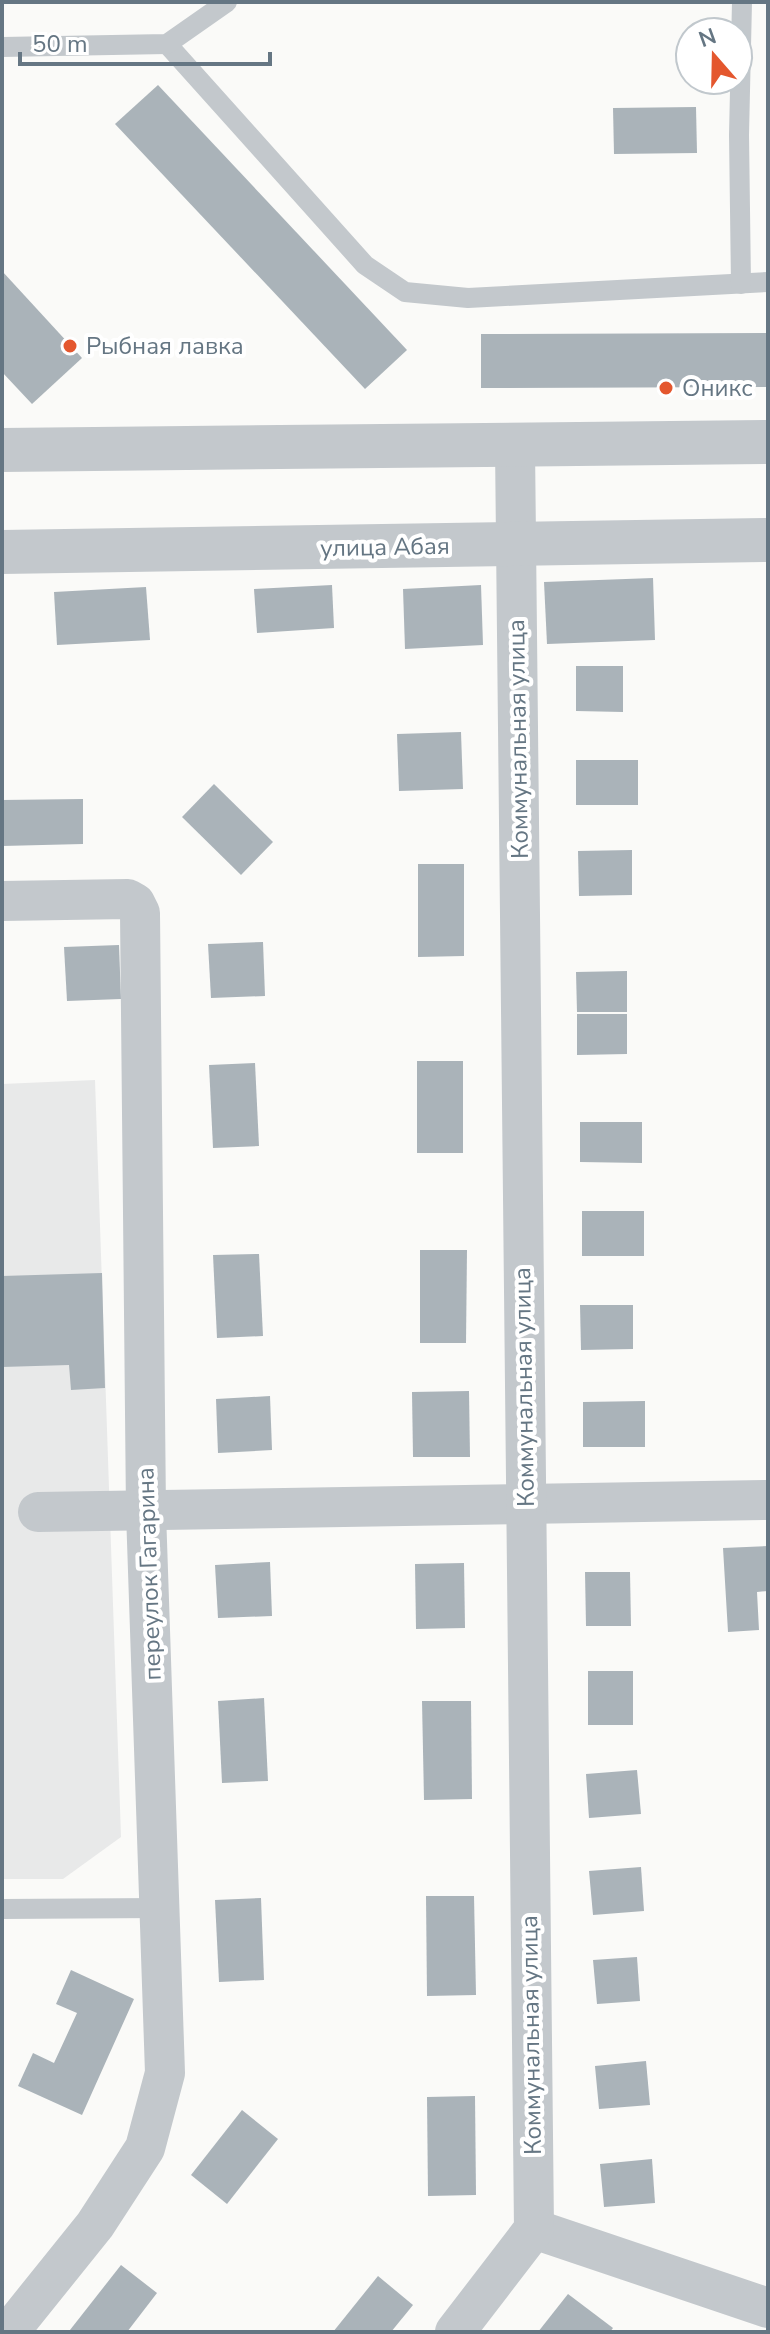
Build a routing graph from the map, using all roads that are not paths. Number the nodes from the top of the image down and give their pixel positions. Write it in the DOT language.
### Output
graph roads {
  1 [pos="227,2"];
  2 [pos="742,2"];
  3 [pos="167,44"];
  4 [pos="2,47"];
  5 [pos="768,282"];
  6 [pos="741,284"];
  7 [pos="768,442"];
  8 [pos="515,446"];
  9 [pos="2,450"];
  10 [pos="768,540"];
  11 [pos="516,545"];
  12 [pos="2,552"];
  13 [pos="2,901"];
  14 [pos="768,1500"];
  15 [pos="525,1503"];
  16 [pos="38,1512"];
  17 [pos="146,1512"];
  18 [pos="159,1908"];
  19 [pos="2,1909"];
  20 [pos="534,2229"];
  21 [pos="768,2308"];
  22 [pos="9,2332"];
  23 [pos="455,2332"];
  1 -- 3 [label="lane"];
  2 -- 6 [label="lane"];
  3 -- 4 [label="lane"];
  3 -- 6 [label="lane"];
  5 -- 6 [label="lane"];
  7 -- 8 [label="street"];
  8 -- 9 [label="street"];
  8 -- 11 [label="street, Коммунальная улица"];
  10 -- 11 [label="street, улица Абая"];
  11 -- 12 [label="street, улица Абая"];
  11 -- 15 [label="street, Коммунальная улица"];
  13 -- 17 [label="street, переулок Гагарина"];
  14 -- 15 [label="street"];
  15 -- 17 [label="street"];
  15 -- 20 [label="street, Коммунальная улица"];
  16 -- 17 [label="street"];
  17 -- 18 [label="street, переулок Гагарина"];
  18 -- 19 [label="lane"];
  18 -- 22 [label="street, переулок Гагарина"];
  20 -- 21 [label="street"];
  20 -- 23 [label="street"];
}
